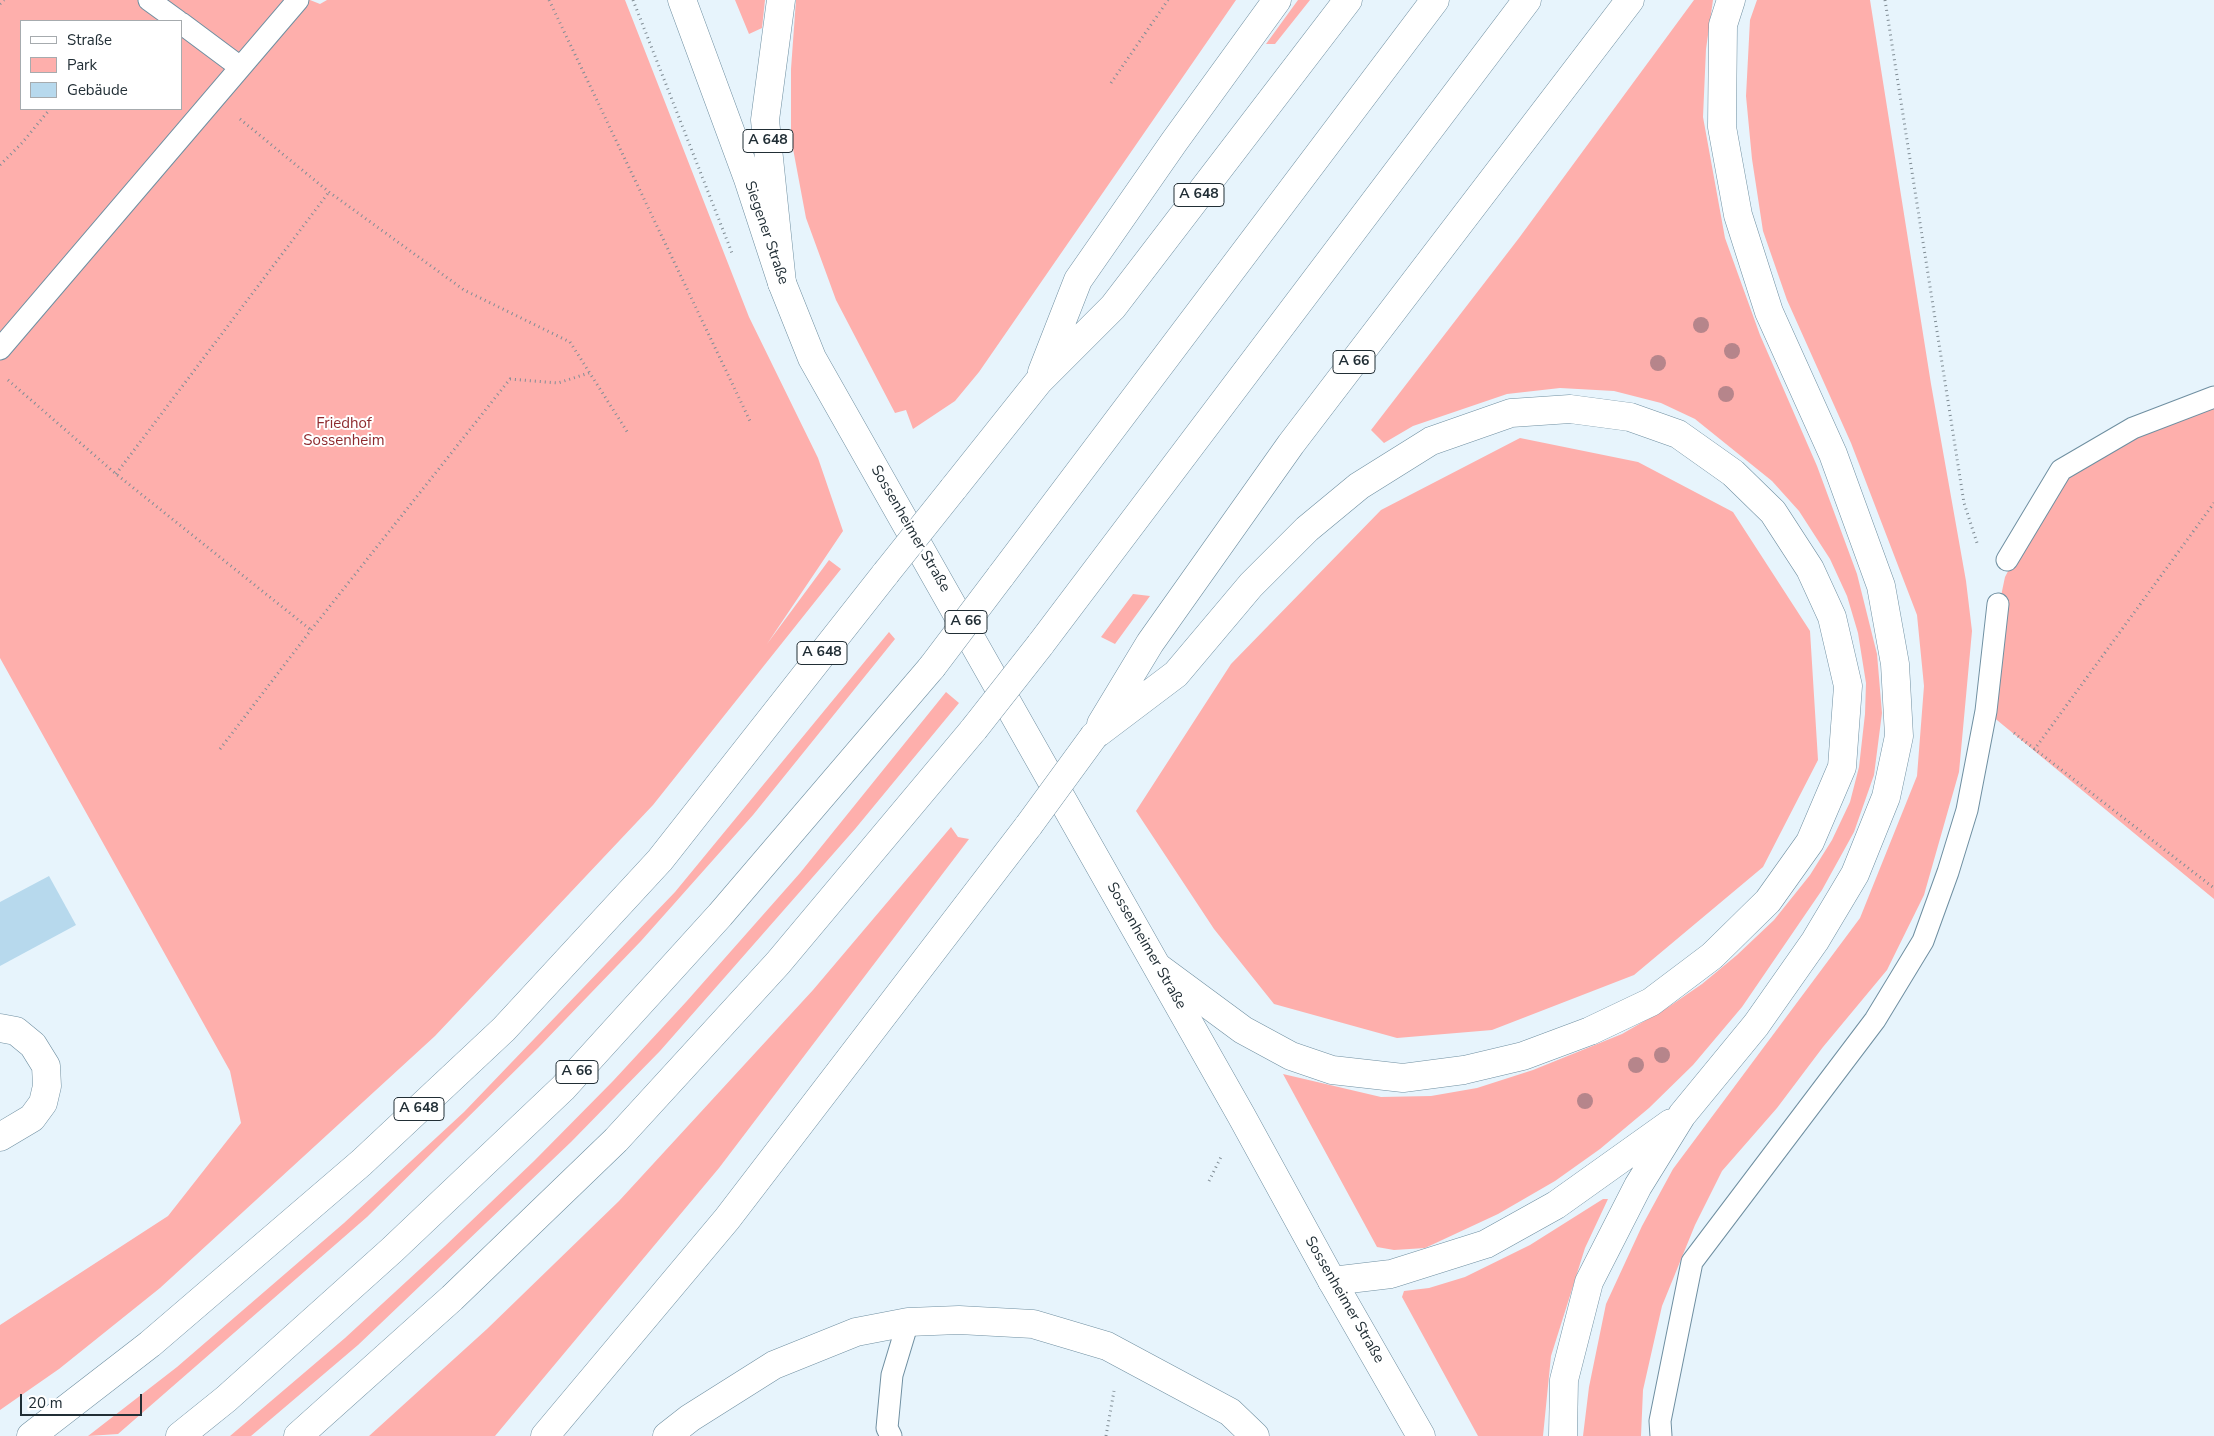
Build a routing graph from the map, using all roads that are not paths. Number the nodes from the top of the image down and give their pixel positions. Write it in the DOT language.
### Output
graph roads {
  1 [pos="149,0"];
  2 [pos="298,0"];
  3 [pos="682,0"];
  4 [pos="781,0"];
  5 [pos="1276,0"];
  6 [pos="1348,0"];
  7 [pos="1435,0"];
  8 [pos="1527,0"];
  9 [pos="1630,0"];
  10 [pos="1731,0"];
  11 [pos="177,20"];
  12 [pos="182,25"];
  13 [pos="240,67"];
  14 [pos="782,283"];
  15 [pos="0,349"];
  16 [pos="1039,381"];
  17 [pos="2214,397"];
  18 [pos="869,458"];
  19 [pos="2007,560"];
  20 [pos="1998,604"];
  21 [pos="1094,736"];
  22 [pos="1159,968"];
  23 [pos="0,1028"];
  24 [pos="1682,1115"];
  25 [pos="0,1137"];
  26 [pos="1332,1281"];
  27 [pos="908,1322"];
  28 [pos="1230,1412"];
  29 [pos="30,1436"];
  30 [pos="180,1436"];
  31 [pos="298,1436"];
  32 [pos="545,1436"];
  33 [pos="668,1436"];
  34 [pos="891,1436"];
  35 [pos="1250,1436"];
  36 [pos="1255,1436"];
  37 [pos="1421,1436"];
  38 [pos="1563,1436"];
  39 [pos="1661,1436"];
  1 -- 11 [label="lane"];
  2 -- 13 [label="lane"];
  3 -- 14 [label="main road, Siegener Straße"];
  4 -- 14 [label="main road, A 648"];
  5 -- 16 [label="main road, A 648"];
  6 -- 16 [label="main road, A 648"];
  7 -- 30 [label="main road, A 66, bridge"];
  8 -- 31 [label="main road, bridge"];
  9 -- 21 [label="main road, A 66"];
  10 -- 24 [label="main road"];
  12 -- 13 [label="lane"];
  13 -- 15 [label="lane"];
  14 -- 18 [label="main road, Siegener Straße"];
  16 -- 29 [label="main road, A 648, bridge"];
  17 -- 19 [label="lane"];
  18 -- 22 [label="main road, Sossenheimer Straße"];
  20 -- 39 [label="lane"];
  21 -- 22 [label="main road"];
  21 -- 32 [label="main road, A 66, bridge"];
  22 -- 26 [label="main road, Sossenheimer Straße"];
  23 -- 25 [label="main road"];
  24 -- 26 [label="main road"];
  24 -- 38 [label="main road"];
  26 -- 37 [label="main road, Sossenheimer Straße"];
  27 -- 28 [label="main road"];
  27 -- 33 [label="main road"];
  27 -- 34 [label="lane"];
  28 -- 35 [label="main road"];
  28 -- 36 [label="main road"];
}
